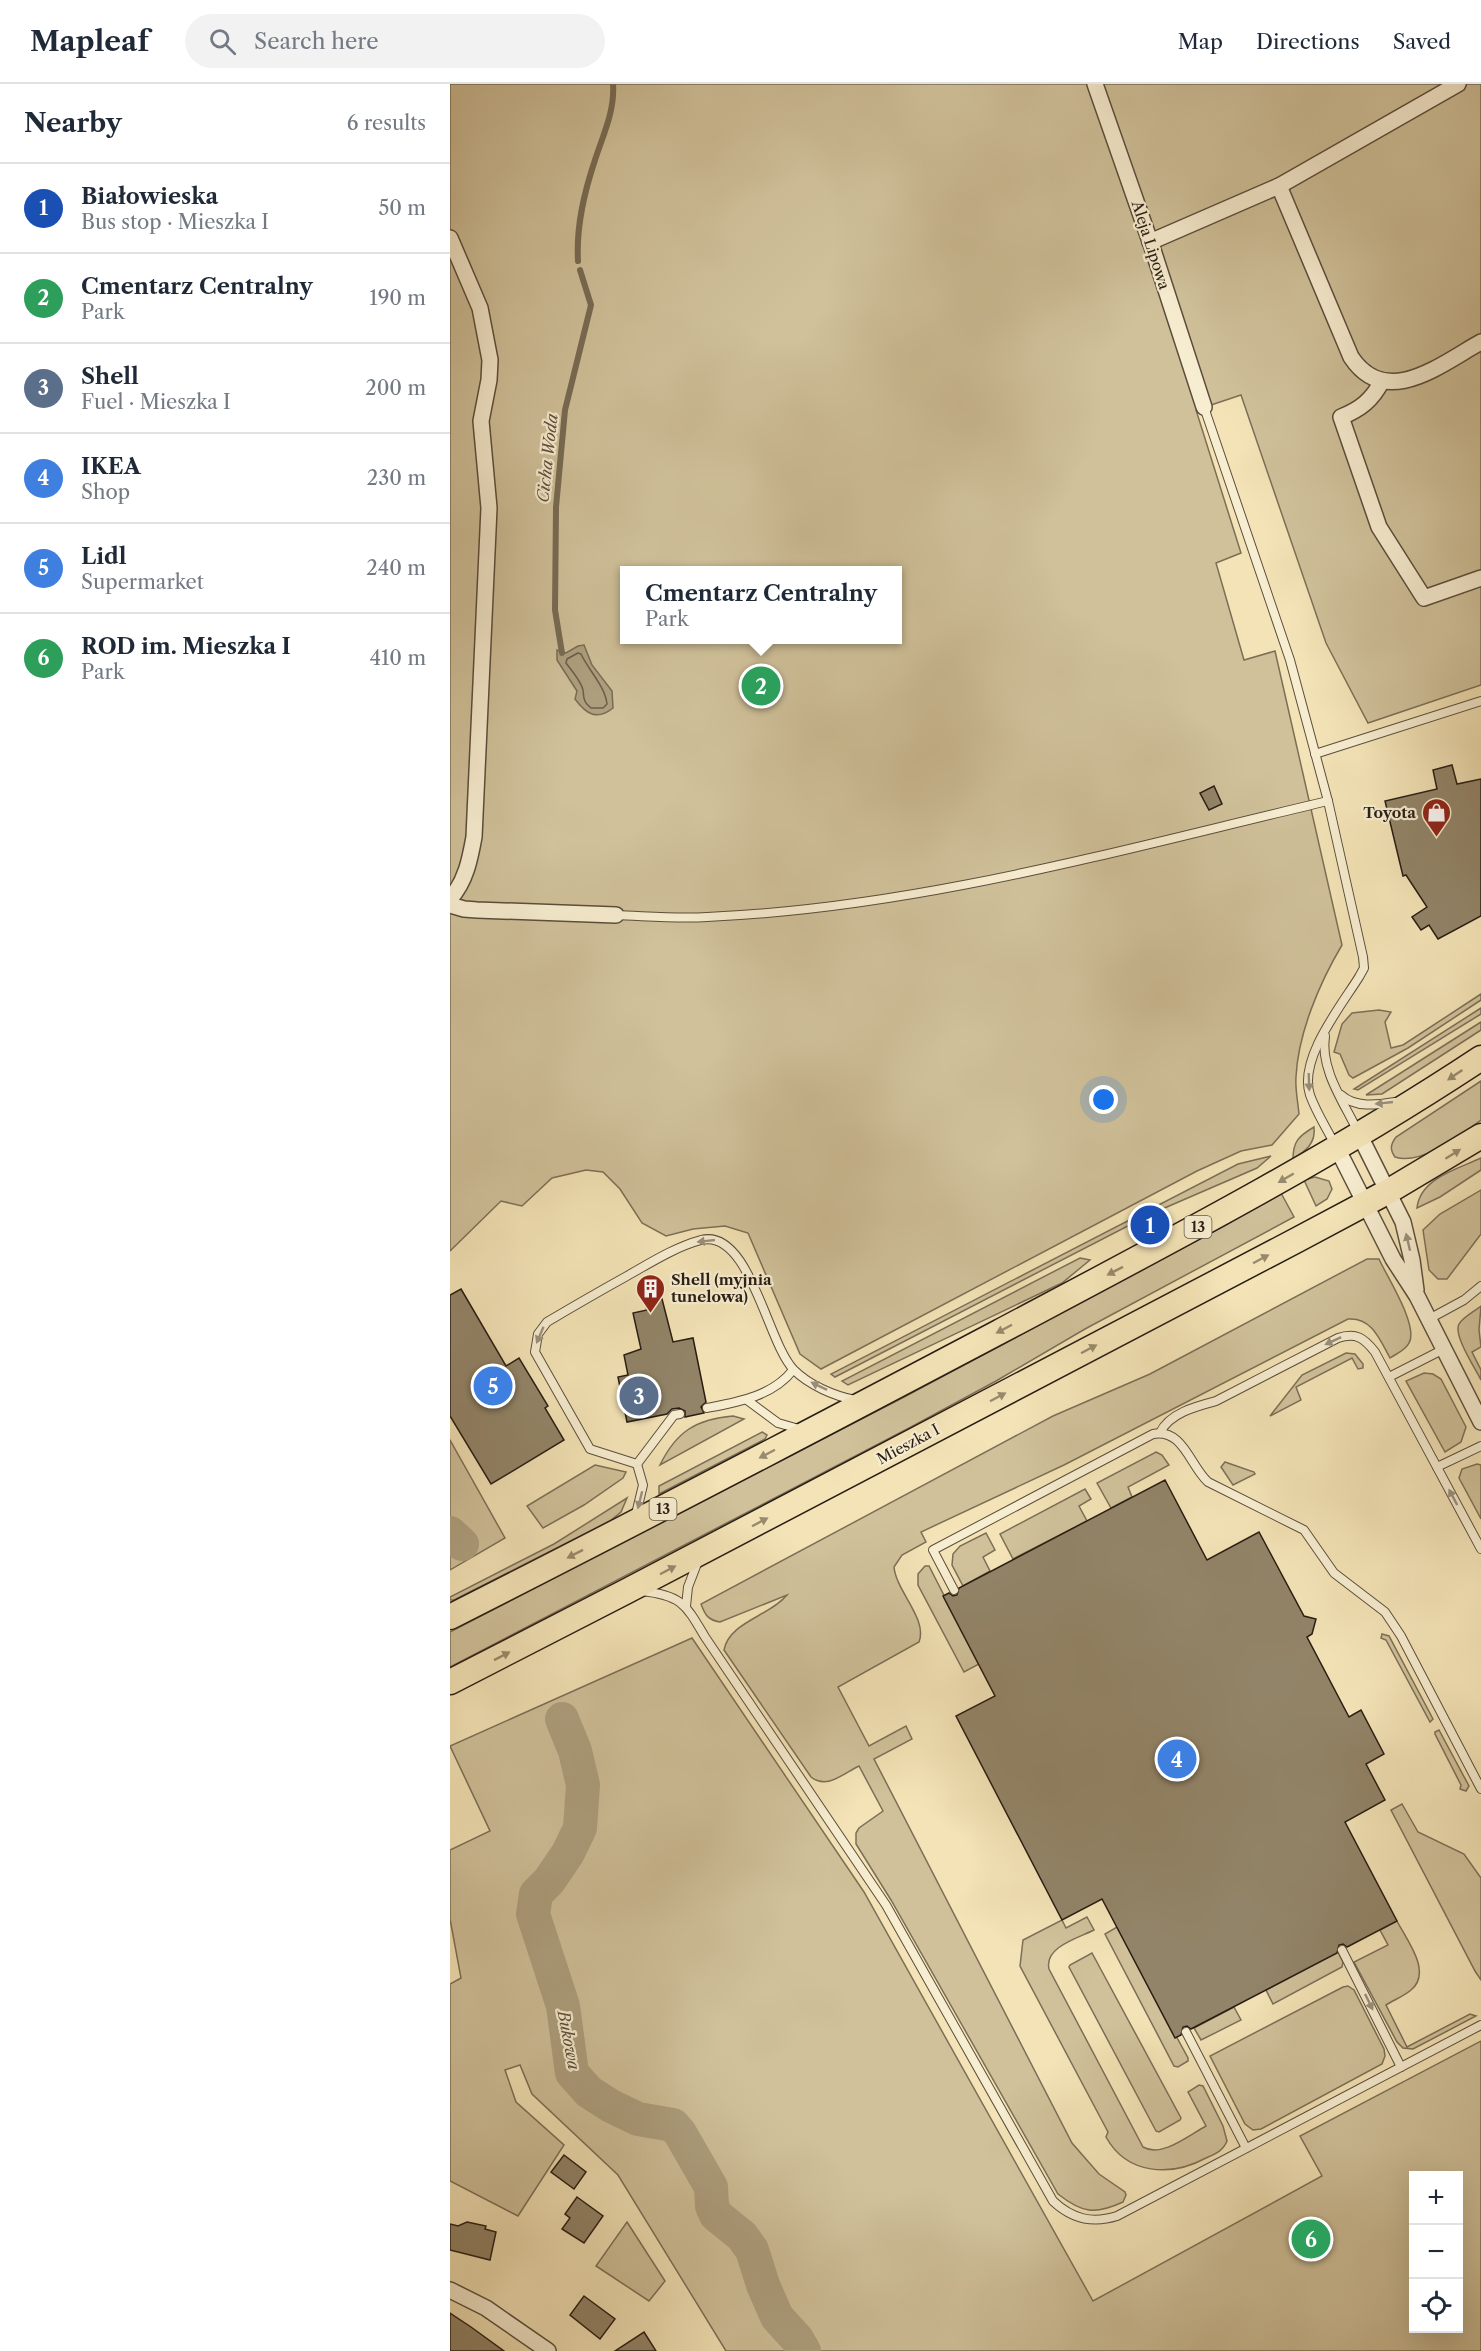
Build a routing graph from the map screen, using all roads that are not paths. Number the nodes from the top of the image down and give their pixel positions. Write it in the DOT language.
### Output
graph roads {
  1 [pos="1095,84"];
  2 [pos="1458,84"];
  3 [pos="1279,186"];
  4 [pos="450,238"];
  5 [pos="1150,242"];
  6 [pos="1481,342"];
  7 [pos="1382,381"];
  8 [pos="1203,407"];
  9 [pos="1481,578"];
  10 [pos="1481,701"];
  11 [pos="1315,754"];
  12 [pos="1328,801"];
  13 [pos="450,899"];
  14 [pos="450,904"];
  15 [pos="616,915"];
  16 [pos="1327,1028"];
  17 [pos="1481,1058"];
  18 [pos="1428,1093"];
  19 [pos="1340,1095"];
  20 [pos="1359,1134"];
  21 [pos="1481,1136"];
  22 [pos="1337,1148"];
  23 [pos="1389,1191"];
  24 [pos="1365,1204"];
  25 [pos="1481,1286"];
  26 [pos="1417,1296"];
  27 [pos="1429,1319"];
  28 [pos="1444,1349"];
  29 [pos="793,1370"];
  30 [pos="1389,1377"];
  31 [pos="874,1398"];
  32 [pos="747,1400"];
  33 [pos="707,1408"];
  34 [pos="680,1414"];
  35 [pos="1481,1422"];
  36 [pos="816,1428"];
  37 [pos="1160,1432"];
  38 [pos="1481,1446"];
  39 [pos="636,1464"];
  40 [pos="1437,1467"];
  41 [pos="627,1528"];
  42 [pos="708,1549"];
  43 [pos="1481,1549"];
  44 [pos="954,1590"];
  45 [pos="627,1592"];
  46 [pos="686,1606"];
  47 [pos="450,1617"];
  48 [pos="450,1682"];
  49 [pos="1481,1789"];
  50 [pos="1342,1950"];
  51 [pos="1481,2025"];
  52 [pos="1186,2032"];
  53 [pos="1401,2067"];
  54 [pos="1246,2148"];
  55 [pos="450,2290"];
  56 [pos="548,2351"];
  1 -- 5 [label="street, Aleja Lipowa"];
  2 -- 3 [label="street"];
  3 -- 5 [label="street"];
  3 -- 7 [label="street"];
  4 -- 13 [label="street"];
  5 -- 8 [label="street, Aleja Lipowa"];
  6 -- 7 [label="street"];
  7 -- 9 [label="street"];
  8 -- 11 [label="lane"];
  10 -- 11 [label="lane"];
  11 -- 12 [label="lane"];
  12 -- 15 [label="lane"];
  12 -- 16 [label="lane"];
  14 -- 15 [label="street"];
  16 -- 19 [label="lane"];
  16 -- 22 [label="lane, one-way"];
  17 -- 18 [label="main road, 13, one-way"];
  18 -- 19 [label="lane, one-way"];
  18 -- 20 [label="main road, 13"];
  19 -- 20 [label="lane"];
  20 -- 22 [label="main road, 13"];
  20 -- 23 [label="street"];
  23 -- 21 [label="main road, Mieszka I, one-way"];
  22 -- 24 [label="street"];
  22 -- 31 [label="main road, 13, one-way"];
  23 -- 24 [label="main road, Mieszka I"];
  26 -- 23 [label="street, one-way"];
  24 -- 26 [label="street"];
  42 -- 24 [label="main road, Mieszka I, one-way"];
  25 -- 27 [label="lane"];
  26 -- 27 [label="street"];
  27 -- 28 [label="street"];
  28 -- 30 [label="lane"];
  28 -- 35 [label="street"];
  31 -- 29 [label="lane, one-way"];
  29 -- 32 [label="lane"];
  29 -- 39 [label="lane, one-way"];
  30 -- 37 [label="lane, one-way"];
  30 -- 40 [label="lane"];
  31 -- 36 [label="main road, 13"];
  32 -- 33 [label="lane"];
  32 -- 36 [label="lane"];
  34 -- 39 [label="lane"];
  36 -- 41 [label="main road, 13, one-way"];
  37 -- 44 [label="lane"];
  37 -- 49 [label="lane"];
  38 -- 40 [label="lane"];
  39 -- 41 [label="lane, one-way"];
  43 -- 40 [label="lane, one-way"];
  41 -- 47 [label="main road, 13, one-way"];
  45 -- 42 [label="main road, Mieszka I, one-way"];
  42 -- 46 [label="lane"];
  45 -- 46 [label="lane"];
  48 -- 45 [label="main road, Mieszka I, one-way"];
  46 -- 54 [label="lane"];
  50 -- 53 [label="lane, one-way"];
  51 -- 53 [label="lane"];
  52 -- 54 [label="lane"];
  53 -- 54 [label="lane"];
  55 -- 56 [label="street"];
}
